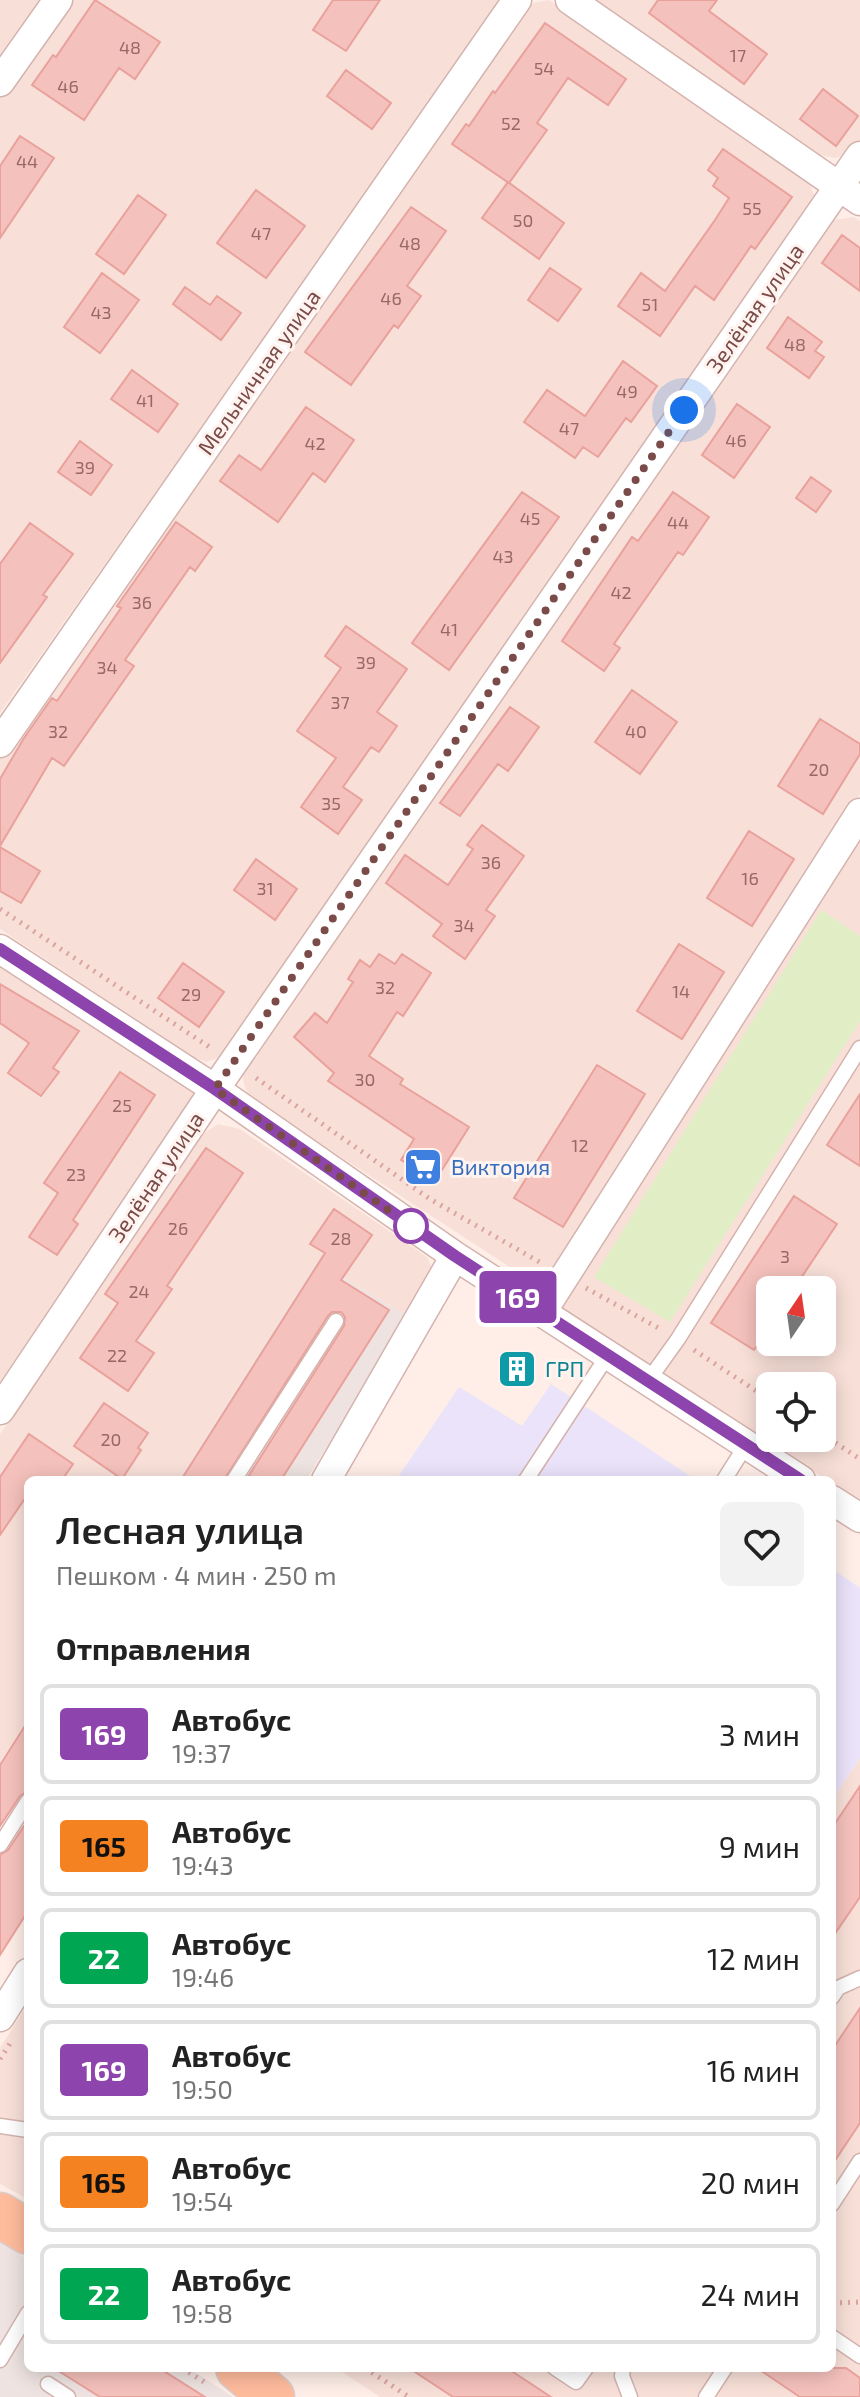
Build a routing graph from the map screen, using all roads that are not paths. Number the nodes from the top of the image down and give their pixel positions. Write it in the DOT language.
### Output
graph roads {
  1 [pos="58,0"];
  2 [pos="517,0"];
  3 [pos="570,0"];
  4 [pos="0,82"];
  5 [pos="860,156"];
  6 [pos="849,194"];
  7 [pos="0,743"];
  8 [pos="860,813"];
  9 [pos="0,949"];
  10 [pos="860,1048"];
  11 [pos="215,1089"];
  12 [pos="455,1256"];
  13 [pos="542,1312"];
  14 [pos="336,1321"];
  15 [pos="608,1355"];
  16 [pos="648,1381"];
  17 [pos="0,1410"];
  18 [pos="746,1445"];
  19 [pos="237,1476"];
  20 [pos="328,1476"];
  21 [pos="529,1476"];
  22 [pos="727,1476"];
  23 [pos="795,1476"];
  24 [pos="836,1503"];
  25 [pos="860,1518"];
  26 [pos="24,1807"];
  27 [pos="0,1845"];
  28 [pos="860,1978"];
  29 [pos="24,1979"];
  30 [pos="836,1991"];
  31 [pos="0,2017"];
  32 [pos="0,2126"];
  33 [pos="24,2129"];
  34 [pos="860,2161"];
  35 [pos="836,2198"];
  36 [pos="0,2215"];
  37 [pos="24,2230"];
  38 [pos="24,2320"];
  39 [pos="836,2340"];
  40 [pos="860,2356"];
  41 [pos="0,2360"];
  42 [pos="561,2372"];
  43 [pos="583,2372"];
  44 [pos="622,2372"];
  45 [pos="722,2372"];
  46 [pos="48,2384"];
  47 [pos="68,2397"];
  48 [pos="630,2397"];
  49 [pos="706,2397"];
  1 -- 4 [label="street"];
  2 -- 7 [label="street, Мельничная улица"];
  3 -- 6 [label="street"];
  5 -- 6 [label="street, Зелёная улица"];
  6 -- 11 [label="street, Зелёная улица"];
  8 -- 13 [label="street"];
  9 -- 11 [label="street"];
  10 -- 16 [label="lane"];
  11 -- 12 [label="street"];
  11 -- 17 [label="street, Зелёная улица"];
  12 -- 13 [label="street"];
  12 -- 20 [label="street"];
  13 -- 15 [label="street"];
  14 -- 19 [label="lane"];
  15 -- 16 [label="street"];
  15 -- 21 [label="lane"];
  16 -- 18 [label="street"];
  18 -- 22 [label="lane"];
  18 -- 23 [label="street"];
  24 -- 25 [label="street"];
  26 -- 27 [label="lane"];
  28 -- 30 [label="lane"];
  29 -- 31 [label="street"];
  32 -- 33 [label="lane"];
  34 -- 35 [label="lane"];
  36 -- 37 [label="main road"];
  38 -- 41 [label="lane"];
  39 -- 40 [label="lane"];
  42 -- 43 [label="lane"];
  44 -- 48 [label="lane"];
  45 -- 49 [label="lane"];
  46 -- 47 [label="lane"];
}
